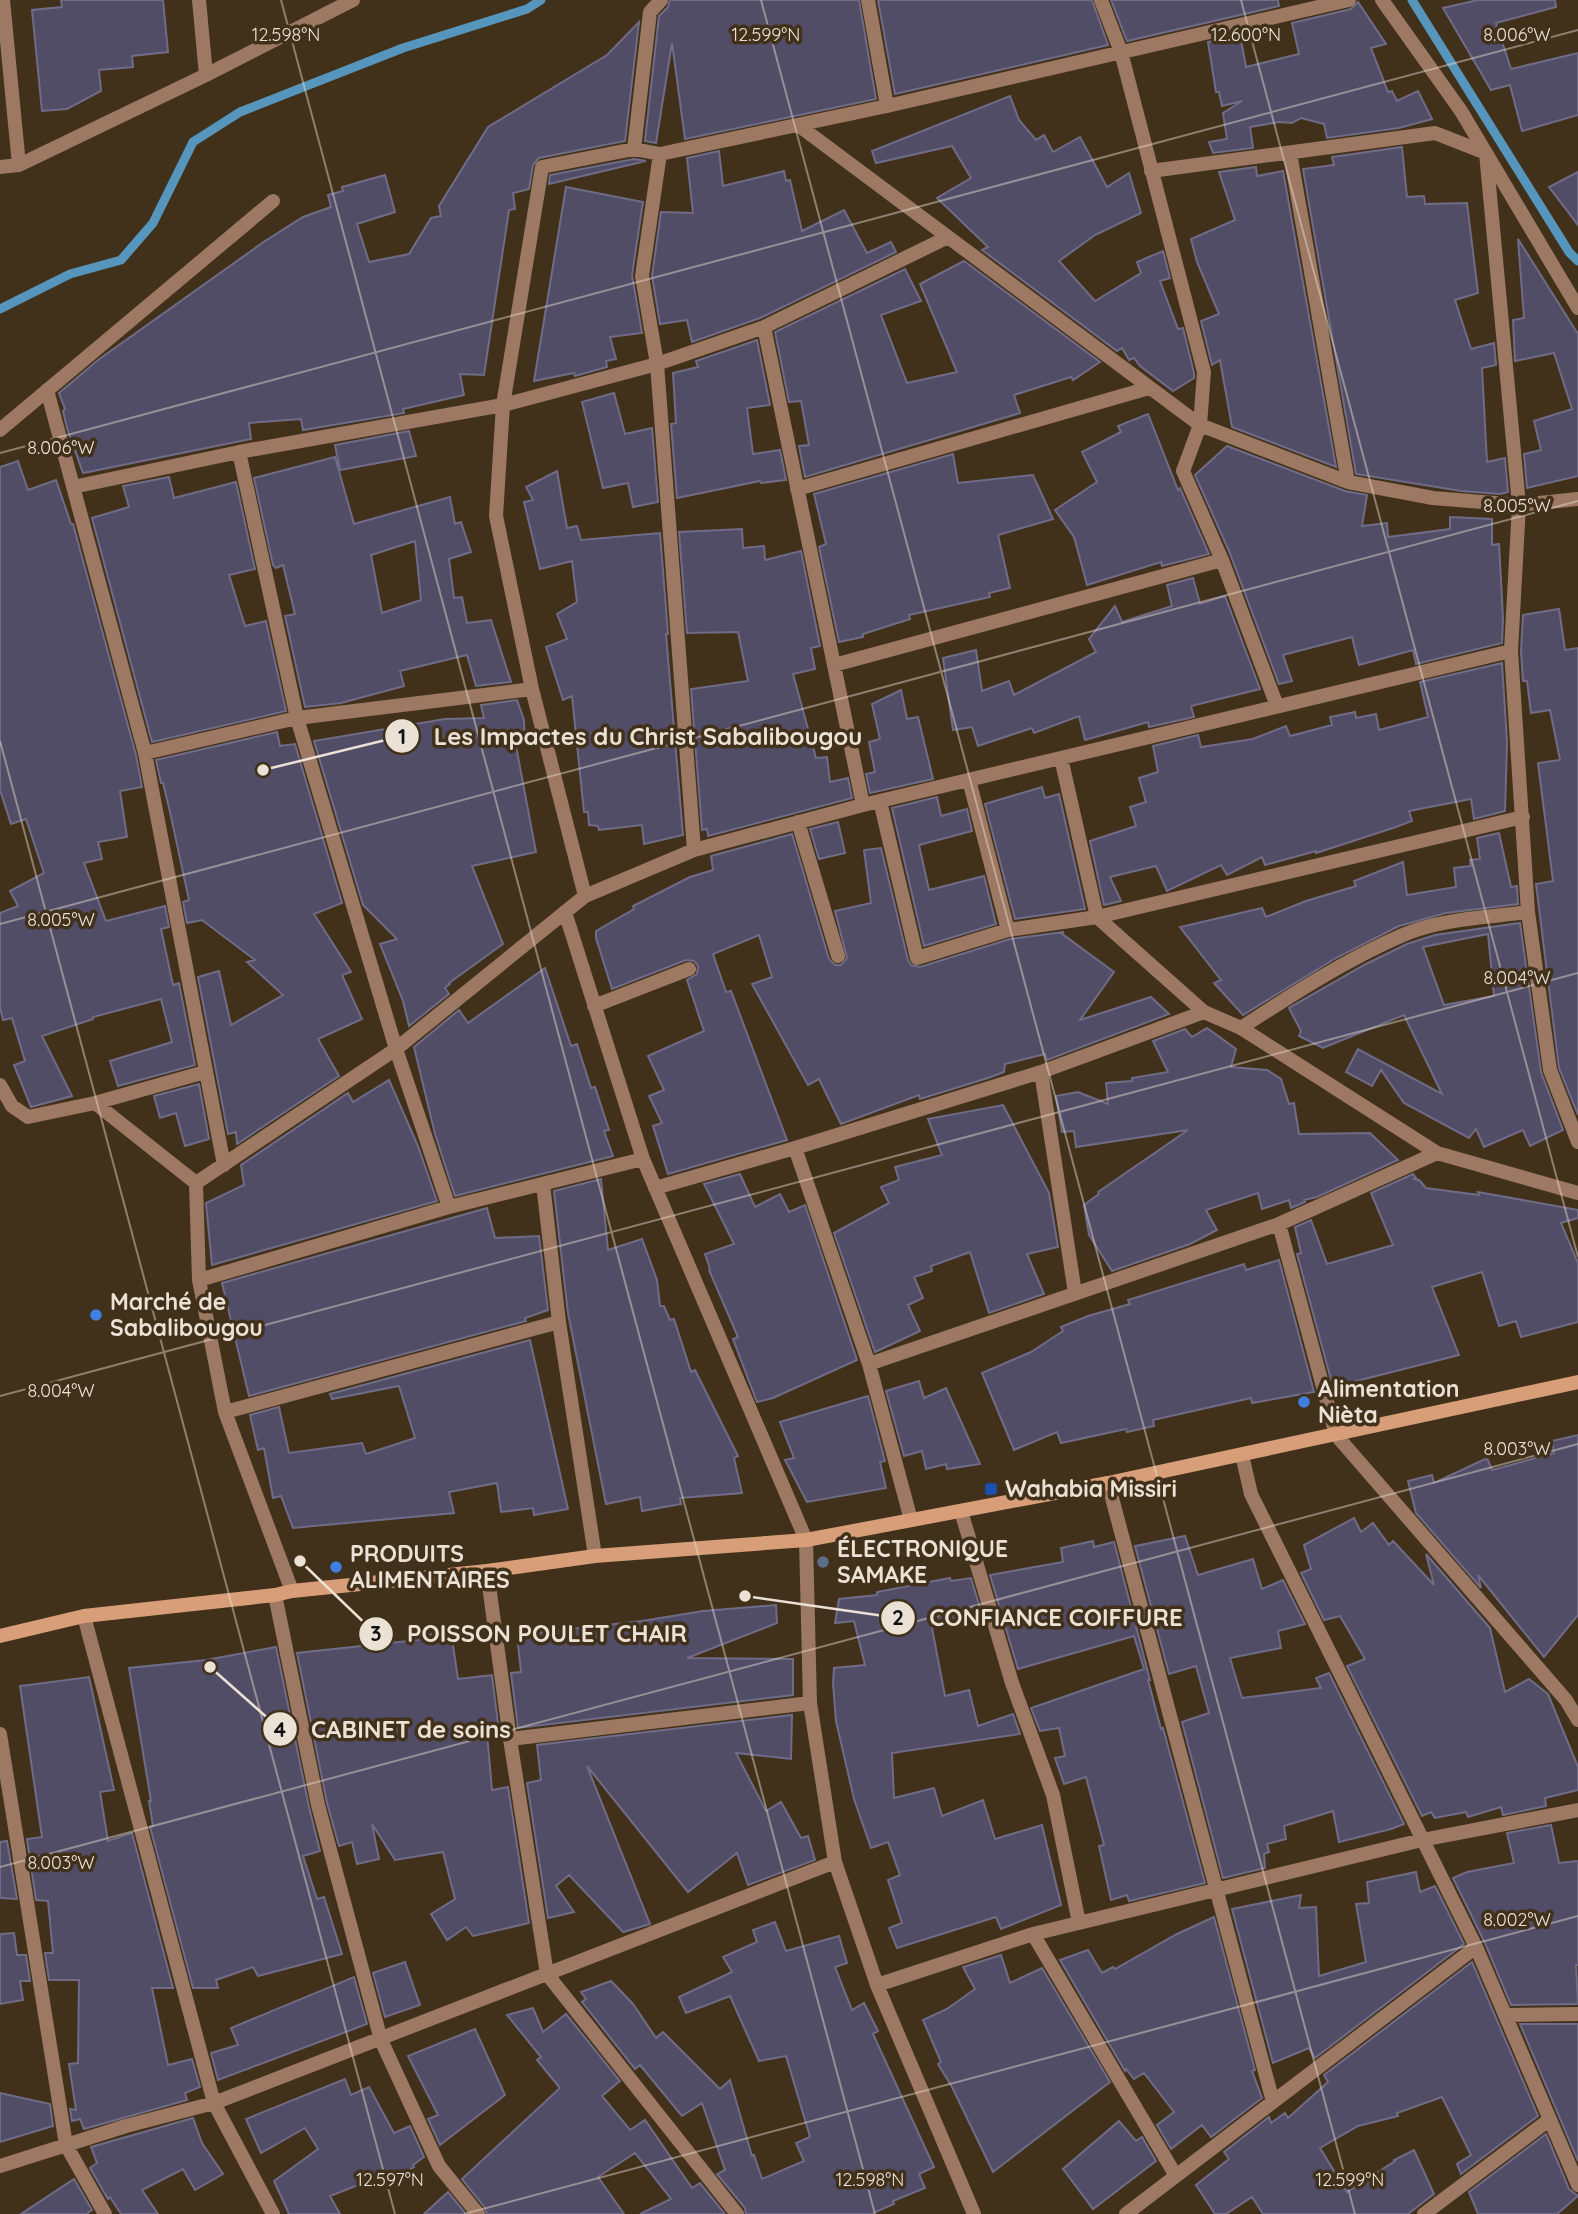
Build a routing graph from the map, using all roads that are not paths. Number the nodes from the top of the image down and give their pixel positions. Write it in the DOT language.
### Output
graph roads {
  1 [pos="3,0"];
  2 [pos="199,0"];
  3 [pos="353,0"];
  4 [pos="661,0"];
  5 [pos="868,0"];
  6 [pos="1101,0"];
  7 [pos="1349,0"];
  8 [pos="1382,0"];
  9 [pos="1121,52"];
  10 [pos="206,75"];
  11 [pos="887,106"];
  12 [pos="798,125"];
  13 [pos="634,149"];
  14 [pos="1290,153"];
  15 [pos="1486,153"];
  16 [pos="660,154"];
  17 [pos="19,165"];
  18 [pos="0,167"];
  19 [pos="1151,171"];
  20 [pos="273,201"];
  21 [pos="948,237"];
  22 [pos="1578,309"];
  23 [pos="764,327"];
  24 [pos="657,363"];
  25 [pos="1149,388"];
  26 [pos="47,390"];
  27 [pos="503,405"];
  28 [pos="1200,425"];
  29 [pos="0,430"];
  30 [pos="239,452"];
  31 [pos="1348,482"];
  32 [pos="73,487"];
  33 [pos="797,489"];
  34 [pos="1578,499"];
  35 [pos="1519,505"];
  36 [pos="1222,560"];
  37 [pos="1511,651"];
  38 [pos="834,665"];
  39 [pos="532,689"];
  40 [pos="1278,706"];
  41 [pos="297,718"];
  42 [pos="145,753"];
  43 [pos="1061,758"];
  44 [pos="969,780"];
  45 [pos="880,801"];
  46 [pos="863,805"];
  47 [pos="1523,817"];
  48 [pos="798,822"];
  49 [pos="694,850"];
  50 [pos="585,896"];
  51 [pos="565,912"];
  52 [pos="1528,912"];
  53 [pos="1097,917"];
  54 [pos="1008,930"];
  55 [pos="838,956"];
  56 [pos="689,969"];
  57 [pos="594,1006"];
  58 [pos="1204,1012"];
  59 [pos="1241,1028"];
  60 [pos="396,1049"];
  61 [pos="205,1072"];
  62 [pos="1041,1072"];
  63 [pos="0,1085"];
  64 [pos="95,1103"];
  65 [pos="1578,1142"];
  66 [pos="795,1148"];
  67 [pos="1437,1153"];
  68 [pos="643,1159"];
  69 [pos="224,1165"];
  70 [pos="196,1183"];
  71 [pos="543,1184"];
  72 [pos="655,1188"];
  73 [pos="1578,1193"];
  74 [pos="449,1207"];
  75 [pos="1279,1224"];
  76 [pos="199,1280"];
  77 [pos="1075,1293"];
  78 [pos="559,1322"];
  79 [pos="869,1364"];
  80 [pos="1578,1382"];
  81 [pos="225,1412"];
  82 [pos="1336,1434"];
  83 [pos="1242,1455"];
  84 [pos="1108,1483"];
  85 [pos="961,1511"];
  86 [pos="911,1520"];
  87 [pos="806,1540"];
  88 [pos="595,1556"];
  89 [pos="487,1571"];
  90 [pos="292,1591"];
  91 [pos="275,1595"];
  92 [pos="84,1616"];
  93 [pos="0,1636"];
  94 [pos="810,1703"];
  95 [pos="1578,1720"];
  96 [pos="0,1734"];
  97 [pos="510,1739"];
  98 [pos="1578,1810"];
  99 [pos="1422,1840"];
  100 [pos="835,1862"];
  101 [pos="1218,1890"];
  102 [pos="1079,1923"];
  103 [pos="1033,1934"];
  104 [pos="1476,1947"];
  105 [pos="547,1974"];
  106 [pos="877,1985"];
  107 [pos="1578,2014"];
  108 [pos="1505,2015"];
  109 [pos="381,2040"];
  110 [pos="1273,2102"];
  111 [pos="214,2104"];
  112 [pos="1549,2120"];
  113 [pos="66,2145"];
  114 [pos="0,2166"];
  115 [pos="1176,2176"];
  116 [pos="1578,2185"];
  117 [pos="972,2212"];
  118 [pos="105,2214"];
  119 [pos="273,2214"];
  120 [pos="478,2214"];
  121 [pos="737,2214"];
  122 [pos="957,2214"];
  123 [pos="1125,2214"];
  124 [pos="1424,2214"];
  1 -- 17 [label="street"];
  2 -- 10 [label="street"];
  3 -- 10 [label="street"];
  4 -- 13 [label="street"];
  5 -- 11 [label="street"];
  6 -- 9 [label="street"];
  7 -- 9 [label="street"];
  8 -- 15 [label="street"];
  9 -- 11 [label="street"];
  9 -- 19 [label="street"];
  10 -- 17 [label="street"];
  11 -- 12 [label="street"];
  12 -- 16 [label="street"];
  12 -- 21 [label="street"];
  13 -- 16 [label="street"];
  13 -- 27 [label="street"];
  14 -- 15 [label="street"];
  14 -- 19 [label="street"];
  14 -- 31 [label="street"];
  15 -- 22 [label="street"];
  15 -- 35 [label="street"];
  16 -- 24 [label="street"];
  17 -- 18 [label="street"];
  19 -- 28 [label="street"];
  20 -- 26 [label="street"];
  21 -- 23 [label="street"];
  21 -- 25 [label="street"];
  23 -- 24 [label="street"];
  23 -- 33 [label="street"];
  24 -- 27 [label="street"];
  24 -- 49 [label="street"];
  25 -- 28 [label="street"];
  25 -- 33 [label="street"];
  26 -- 29 [label="street"];
  26 -- 32 [label="street"];
  27 -- 30 [label="street"];
  27 -- 39 [label="street"];
  28 -- 31 [label="street"];
  28 -- 36 [label="street"];
  30 -- 32 [label="street"];
  30 -- 41 [label="street"];
  31 -- 35 [label="street"];
  32 -- 42 [label="street"];
  33 -- 38 [label="street"];
  34 -- 35 [label="street"];
  35 -- 37 [label="street"];
  36 -- 38 [label="street"];
  36 -- 40 [label="street"];
  37 -- 40 [label="street"];
  37 -- 47 [label="street"];
  38 -- 46 [label="street"];
  39 -- 41 [label="street"];
  39 -- 50 [label="street"];
  40 -- 43 [label="street"];
  41 -- 42 [label="street"];
  41 -- 60 [label="street"];
  42 -- 61 [label="street"];
  43 -- 44 [label="street"];
  43 -- 53 [label="street"];
  44 -- 45 [label="street"];
  44 -- 54 [label="street"];
  45 -- 46 [label="street"];
  45 -- 54 [label="street"];
  46 -- 48 [label="street"];
  47 -- 52 [label="street"];
  47 -- 53 [label="street"];
  48 -- 49 [label="street"];
  48 -- 55 [label="street"];
  49 -- 50 [label="street"];
  50 -- 51 [label="street"];
  51 -- 57 [label="street"];
  51 -- 60 [label="street"];
  52 -- 59 [label="street"];
  52 -- 65 [label="street"];
  53 -- 54 [label="street"];
  53 -- 58 [label="street"];
  56 -- 57 [label="street"];
  57 -- 68 [label="street"];
  58 -- 59 [label="street"];
  58 -- 62 [label="street"];
  59 -- 67 [label="street"];
  60 -- 69 [label="street"];
  60 -- 74 [label="street"];
  61 -- 64 [label="street"];
  61 -- 69 [label="street"];
  62 -- 66 [label="street"];
  62 -- 77 [label="street"];
  63 -- 64 [label="street"];
  64 -- 70 [label="street"];
  66 -- 72 [label="street"];
  66 -- 79 [label="street"];
  67 -- 73 [label="street"];
  67 -- 75 [label="street"];
  68 -- 71 [label="street"];
  68 -- 72 [label="street"];
  69 -- 70 [label="street"];
  70 -- 76 [label="street"];
  71 -- 74 [label="street"];
  71 -- 78 [label="street"];
  72 -- 87 [label="street"];
  74 -- 76 [label="street"];
  75 -- 77 [label="street"];
  75 -- 82 [label="street"];
  76 -- 81 [label="street"];
  77 -- 79 [label="street"];
  78 -- 81 [label="street"];
  78 -- 88 [label="street"];
  79 -- 86 [label="street"];
  80 -- 82 [label="main road"];
  81 -- 90 [label="street"];
  82 -- 83 [label="main road"];
  82 -- 95 [label="street"];
  83 -- 84 [label="main road"];
  83 -- 99 [label="street"];
  84 -- 85 [label="main road"];
  84 -- 101 [label="street"];
  85 -- 86 [label="main road"];
  85 -- 102 [label="street"];
  86 -- 87 [label="main road"];
  87 -- 88 [label="main road"];
  87 -- 94 [label="street"];
  88 -- 89 [label="main road"];
  89 -- 90 [label="main road"];
  89 -- 97 [label="street"];
  90 -- 91 [label="main road"];
  91 -- 92 [label="main road"];
  91 -- 109 [label="street"];
  92 -- 93 [label="main road"];
  92 -- 111 [label="street"];
  94 -- 97 [label="street"];
  94 -- 100 [label="street"];
  96 -- 113 [label="street"];
  97 -- 105 [label="street"];
  98 -- 99 [label="street"];
  99 -- 101 [label="street"];
  99 -- 104 [label="street"];
  100 -- 105 [label="street"];
  100 -- 106 [label="street"];
  101 -- 102 [label="street"];
  101 -- 110 [label="street"];
  102 -- 103 [label="street"];
  103 -- 106 [label="street"];
  103 -- 115 [label="street"];
  104 -- 108 [label="street"];
  104 -- 110 [label="street"];
  105 -- 109 [label="street"];
  105 -- 121 [label="street"];
  106 -- 117 [label="street"];
  107 -- 108 [label="street"];
  108 -- 112 [label="street"];
  109 -- 111 [label="street"];
  109 -- 120 [label="street"];
  110 -- 115 [label="street"];
  111 -- 113 [label="street"];
  111 -- 119 [label="street"];
  112 -- 116 [label="street"];
  112 -- 124 [label="street"];
  113 -- 114 [label="street"];
  113 -- 118 [label="street"];
  115 -- 123 [label="street"];
  117 -- 122 [label="street"];
}
